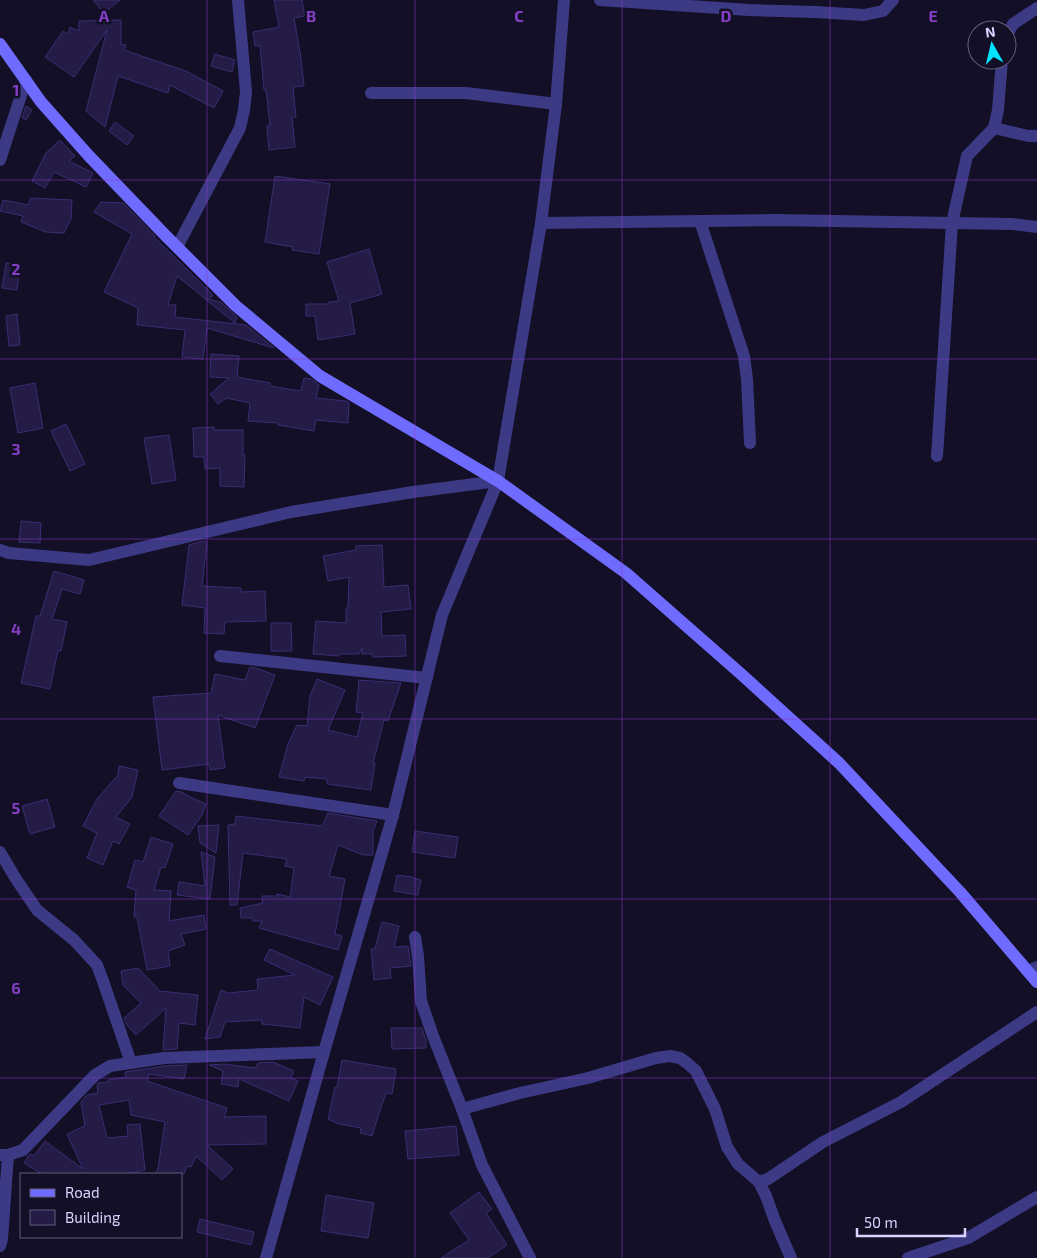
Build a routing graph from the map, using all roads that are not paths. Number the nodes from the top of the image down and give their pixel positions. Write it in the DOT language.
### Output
graph roads {
  1 [pos="238,0"];
  2 [pos="564,0"];
  3 [pos="600,0"];
  4 [pos="893,0"];
  5 [pos="1037,8"];
  6 [pos="1017,21"];
  7 [pos="0,44"];
  8 [pos="1001,70"];
  9 [pos="26,80"];
  10 [pos="371,93"];
  11 [pos="556,104"];
  12 [pos="994,128"];
  13 [pos="1037,136"];
  14 [pos="0,160"];
  15 [pos="700,221"];
  16 [pos="541,222"];
  17 [pos="952,223"];
  18 [pos="1037,226"];
  19 [pos="177,247"];
  20 [pos="750,443"];
  21 [pos="937,456"];
  22 [pos="498,481"];
  23 [pos="0,550"];
  24 [pos="220,656"];
  25 [pos="427,678"];
  26 [pos="179,783"];
  27 [pos="393,815"];
  28 [pos="0,852"];
  29 [pos="415,937"];
  30 [pos="1032,969"];
  31 [pos="1037,982"];
  32 [pos="1037,1012"];
  33 [pos="324,1052"];
  34 [pos="131,1063"];
  35 [pos="462,1109"];
  36 [pos="4,1155"];
  37 [pos="759,1182"];
  38 [pos="1037,1197"];
  39 [pos="0,1246"];
  40 [pos="266,1258"];
  41 [pos="530,1258"];
  42 [pos="791,1258"];
  43 [pos="908,1258"];
  1 -- 19 [label="street"];
  2 -- 11 [label="street"];
  3 -- 4 [label="street"];
  5 -- 6 [label="street"];
  7 -- 9 [label="street"];
  8 -- 12 [label="street"];
  9 -- 14 [label="street"];
  9 -- 19 [label="street"];
  10 -- 11 [label="street"];
  11 -- 16 [label="street"];
  12 -- 13 [label="street"];
  12 -- 17 [label="street"];
  15 -- 16 [label="street"];
  15 -- 17 [label="street"];
  15 -- 20 [label="street"];
  16 -- 22 [label="street"];
  17 -- 18 [label="street"];
  17 -- 21 [label="street"];
  19 -- 22 [label="street"];
  22 -- 23 [label="street"];
  22 -- 25 [label="street"];
  22 -- 30 [label="street"];
  24 -- 25 [label="street"];
  25 -- 27 [label="street"];
  26 -- 27 [label="street"];
  27 -- 33 [label="street"];
  28 -- 34 [label="street"];
  29 -- 35 [label="street"];
  30 -- 31 [label="street"];
  32 -- 37 [label="street"];
  33 -- 34 [label="street"];
  33 -- 40 [label="street"];
  34 -- 36 [label="street"];
  35 -- 37 [label="street"];
  35 -- 41 [label="street"];
  36 -- 39 [label="street"];
  37 -- 42 [label="street"];
  38 -- 43 [label="street"];
}
